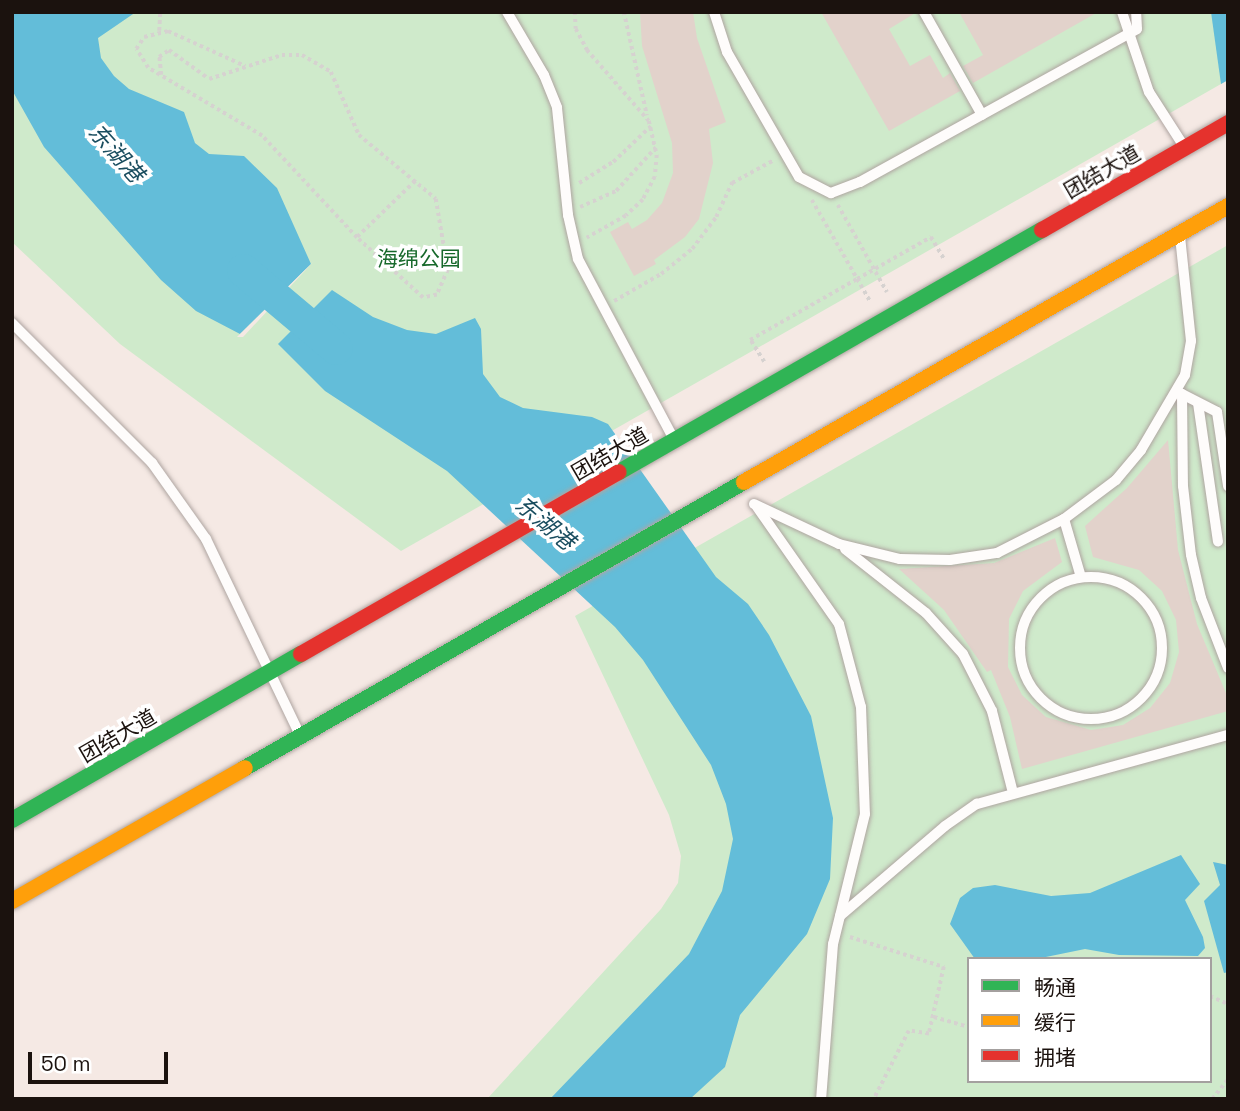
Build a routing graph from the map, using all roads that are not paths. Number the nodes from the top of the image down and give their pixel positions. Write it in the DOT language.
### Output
graph roads {
  1 [pos="507,12"];
  2 [pos="715,12"];
  3 [pos="924,12"];
  4 [pos="1122,12"];
  5 [pos="1136,12"];
  6 [pos="1129,33"];
  7 [pos="982,115"];
  8 [pos="1228,123"];
  9 [pos="1185,148"];
  10 [pos="1227,206"];
  11 [pos="1180,233"];
  12 [pos="12,323"];
  13 [pos="1180,393"];
  14 [pos="1198,402"];
  15 [pos="668,446"];
  16 [pos="742,486"];
  17 [pos="1228,486"];
  18 [pos="754,504"];
  19 [pos="1064,519"];
  20 [pos="1218,542"];
  21 [pos="839,544"];
  22 [pos="1081,577"];
  23 [pos="1228,668"];
  24 [pos="269,674"];
  25 [pos="1228,735"];
  26 [pos="301,737"];
  27 [pos="1013,793"];
  28 [pos="12,820"];
  29 [pos="12,901"];
  30 [pos="841,916"];
  31 [pos="821,1099"];
  1 -- 15 [label="lane"];
  2 -- 7 [label="lane"];
  3 -- 7 [label="lane"];
  4 -- 6 [label="lane"];
  5 -- 6 [label="lane"];
  6 -- 7 [label="lane"];
  6 -- 9 [label="lane"];
  8 -- 9 [label="main road, 团结大道"];
  9 -- 15 [label="main road, 团结大道"];
  10 -- 11 [label="main road"];
  11 -- 13 [label="lane"];
  11 -- 16 [label="main road"];
  12 -- 24 [label="lane"];
  13 -- 14 [label="lane"];
  13 -- 19 [label="lane"];
  13 -- 23 [label="lane"];
  14 -- 17 [label="lane"];
  14 -- 20 [label="lane"];
  15 -- 24 [label="main road, 团结大道"];
  16 -- 18 [label="lane"];
  16 -- 26 [label="main road"];
  18 -- 21 [label="lane"];
  18 -- 30 [label="lane"];
  19 -- 21 [label="lane"];
  19 -- 22 [label="lane"];
  21 -- 27 [label="lane"];
  22 -- 22 [label="lane"];
  24 -- 26 [label="lane"];
  24 -- 28 [label="main road, 团结大道"];
  25 -- 27 [label="lane"];
  26 -- 29 [label="main road"];
  27 -- 30 [label="lane"];
  30 -- 31 [label="lane"];
}
